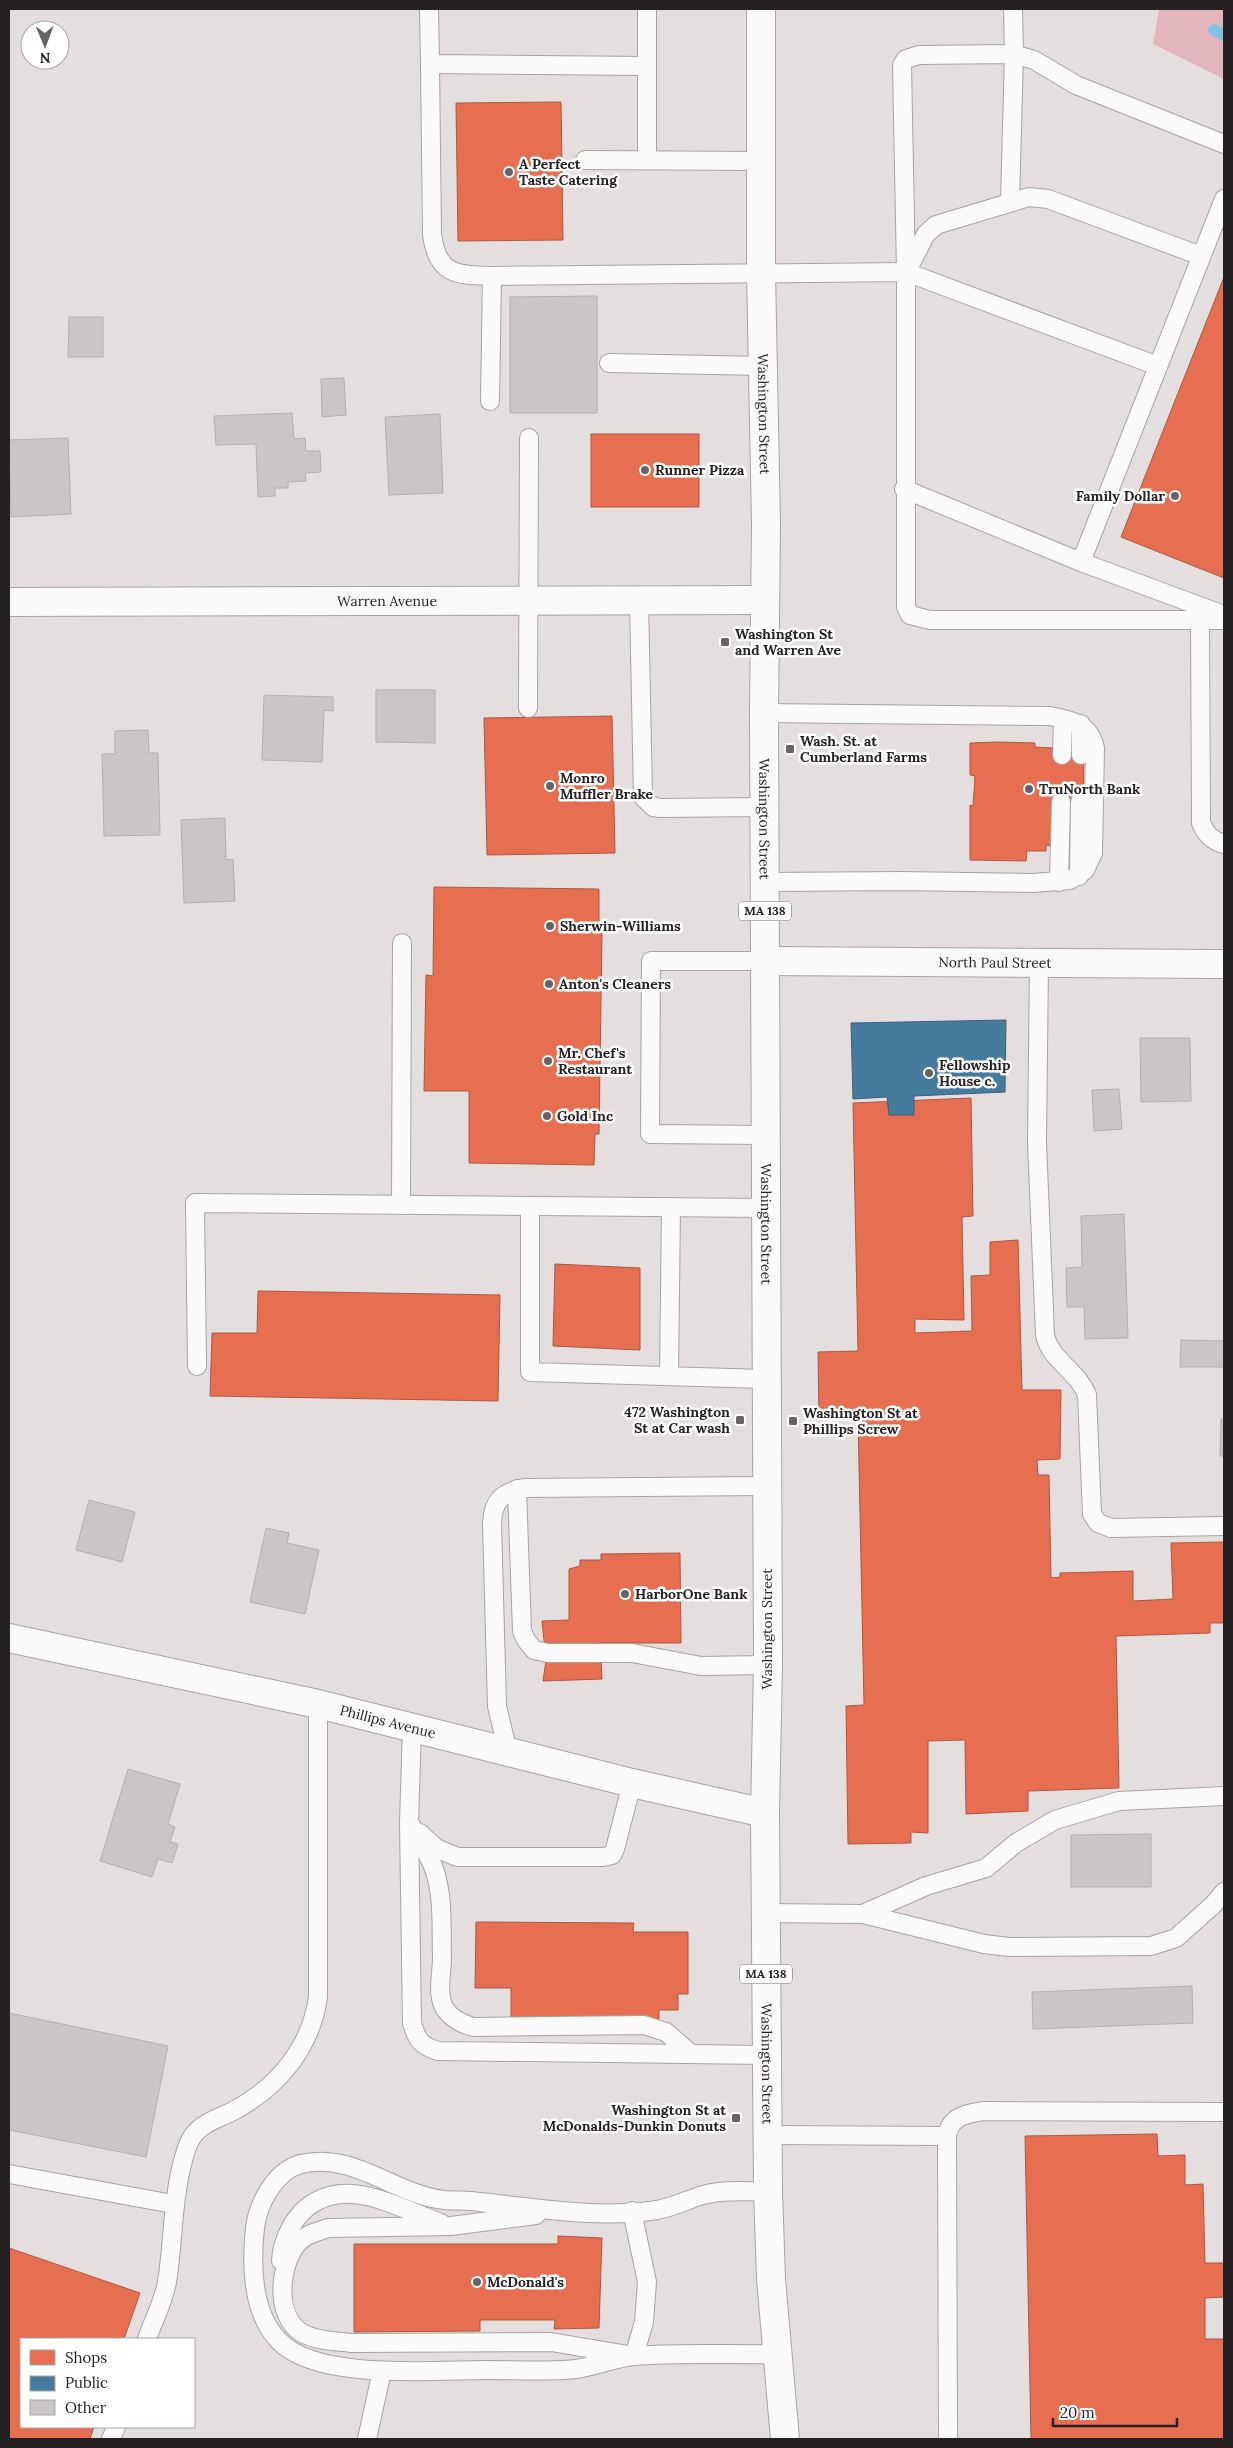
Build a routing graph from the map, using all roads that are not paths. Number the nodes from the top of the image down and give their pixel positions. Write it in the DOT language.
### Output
graph roads {
  1 [pos="429,9"];
  2 [pos="647,9"];
  3 [pos="761,9"];
  4 [pos="1013,9"];
  5 [pos="1014,54"];
  6 [pos="430,64"];
  7 [pos="647,66"];
  8 [pos="1224,144"];
  9 [pos="585,160"];
  10 [pos="647,160"];
  11 [pos="761,161"];
  12 [pos="1224,199"];
  13 [pos="1010,202"];
  14 [pos="1201,256"];
  15 [pos="761,272"];
  16 [pos="906,272"];
  17 [pos="492,276"];
  18 [pos="609,364"];
  19 [pos="764,366"];
  20 [pos="1158,366"];
  21 [pos="490,400"];
  22 [pos="529,438"];
  23 [pos="904,489"];
  24 [pos="1081,562"];
  25 [pos="765,600"];
  26 [pos="527,601"];
  27 [pos="639,601"];
  28 [pos="9,602"];
  29 [pos="1224,615"];
  30 [pos="1200,619"];
  31 [pos="1224,620"];
  32 [pos="528,708"];
  33 [pos="764,713"];
  34 [pos="1063,719"];
  35 [pos="1081,724"];
  36 [pos="1062,755"];
  37 [pos="1081,755"];
  38 [pos="1061,802"];
  39 [pos="1080,802"];
  40 [pos="764,807"];
  41 [pos="1224,844"];
  42 [pos="1079,876"];
  43 [pos="765,882"];
  44 [pos="1060,882"];
  45 [pos="402,943"];
  46 [pos="765,961"];
  47 [pos="1039,961"];
  48 [pos="1224,964"];
  49 [pos="765,1135"];
  50 [pos="401,1205"];
  51 [pos="530,1206"];
  52 [pos="671,1207"];
  53 [pos="765,1208"];
  54 [pos="197,1366"];
  55 [pos="669,1376"];
  56 [pos="766,1379"];
  57 [pos="767,1486"];
  58 [pos="517,1489"];
  59 [pos="1224,1526"];
  60 [pos="9,1638"];
  61 [pos="768,1665"];
  62 [pos="318,1704"];
  63 [pos="412,1727"];
  64 [pos="508,1752"];
  65 [pos="632,1783"];
  66 [pos="1224,1796"];
  67 [pos="765,1813"];
  68 [pos="409,1823"];
  69 [pos="1224,1892"];
  70 [pos="766,1913"];
  71 [pos="863,1914"];
  72 [pos="691,2054"];
  73 [pos="767,2055"];
  74 [pos="1224,2112"];
  75 [pos="767,2135"];
  76 [pos="947,2136"];
  77 [pos="9,2174"];
  78 [pos="768,2191"];
  79 [pos="173,2204"];
  80 [pos="559,2212"];
  81 [pos="632,2212"];
  82 [pos="451,2226"];
  83 [pos="283,2285"];
  84 [pos="147,2338"];
  85 [pos="777,2354"];
  86 [pos="634,2356"];
  87 [pos="382,2371"];
  88 [pos="367,2439"];
  89 [pos="785,2439"];
  90 [pos="948,2439"];
  1 -- 6 [label="lane"];
  2 -- 7 [label="lane"];
  3 -- 11 [label="main road, Washington Street / MA 138"];
  4 -- 5 [label="lane"];
  5 -- 8 [label="lane"];
  5 -- 13 [label="lane"];
  5 -- 16 [label="lane"];
  6 -- 7 [label="lane"];
  6 -- 17 [label="lane"];
  7 -- 10 [label="lane"];
  9 -- 10 [label="lane"];
  10 -- 11 [label="lane"];
  11 -- 15 [label="main road, Washington Street / MA 138"];
  12 -- 14 [label="lane"];
  13 -- 14 [label="lane"];
  13 -- 16 [label="lane"];
  14 -- 20 [label="lane"];
  15 -- 16 [label="lane"];
  15 -- 17 [label="lane"];
  15 -- 19 [label="main road, Washington Street / MA 138"];
  16 -- 20 [label="lane"];
  16 -- 23 [label="lane"];
  17 -- 21 [label="lane"];
  18 -- 19 [label="lane"];
  19 -- 25 [label="main road, Washington Street / MA 138"];
  20 -- 24 [label="lane"];
  22 -- 26 [label="lane"];
  23 -- 24 [label="lane"];
  23 -- 30 [label="lane"];
  24 -- 29 [label="lane"];
  25 -- 27 [label="main road, Warren Avenue"];
  25 -- 33 [label="main road, Washington Street / MA 138"];
  26 -- 27 [label="main road, Warren Avenue"];
  26 -- 28 [label="main road, Warren Avenue"];
  26 -- 32 [label="lane"];
  27 -- 40 [label="lane"];
  30 -- 31 [label="lane"];
  30 -- 41 [label="lane"];
  33 -- 34 [label="lane"];
  33 -- 40 [label="main road, Washington Street / MA 138"];
  34 -- 35 [label="lane"];
  34 -- 36 [label="lane"];
  35 -- 37 [label="lane"];
  35 -- 42 [label="lane"];
  38 -- 44 [label="lane"];
  39 -- 42 [label="lane"];
  40 -- 43 [label="main road, Washington Street / MA 138"];
  42 -- 44 [label="lane"];
  43 -- 44 [label="lane"];
  43 -- 46 [label="main road, Washington Street / MA 138"];
  45 -- 50 [label="lane"];
  46 -- 47 [label="main road, North Paul Street"];
  46 -- 49 [label="main road, Washington Street / MA 138"];
  46 -- 49 [label="lane"];
  47 -- 48 [label="main road, North Paul Street"];
  47 -- 59 [label="lane"];
  49 -- 53 [label="main road, Washington Street / MA 138"];
  50 -- 51 [label="lane"];
  50 -- 54 [label="lane"];
  51 -- 52 [label="lane"];
  51 -- 55 [label="lane"];
  52 -- 53 [label="lane"];
  52 -- 55 [label="lane"];
  53 -- 56 [label="main road, Washington Street / MA 138"];
  55 -- 56 [label="lane"];
  56 -- 57 [label="main road, Washington Street / MA 138"];
  57 -- 58 [label="lane"];
  57 -- 61 [label="main road, Washington Street / MA 138"];
  58 -- 61 [label="lane"];
  58 -- 64 [label="lane"];
  60 -- 62 [label="main road, Phillips Avenue"];
  61 -- 67 [label="main road, Washington Street / MA 138"];
  62 -- 63 [label="main road, Phillips Avenue"];
  62 -- 79 [label="lane"];
  63 -- 64 [label="main road, Phillips Avenue"];
  63 -- 68 [label="lane"];
  64 -- 65 [label="main road, Phillips Avenue"];
  65 -- 67 [label="main road, Phillips Avenue"];
  65 -- 68 [label="lane"];
  66 -- 71 [label="lane"];
  67 -- 70 [label="main road, Washington Street / MA 138"];
  68 -- 72 [label="lane"];
  68 -- 72 [label="lane"];
  69 -- 71 [label="lane"];
  70 -- 71 [label="lane"];
  70 -- 73 [label="main road, Washington Street / MA 138"];
  72 -- 73 [label="lane"];
  73 -- 75 [label="main road, Washington Street / MA 138"];
  74 -- 76 [label="lane"];
  75 -- 76 [label="lane"];
  75 -- 78 [label="main road, Washington Street / MA 138"];
  76 -- 90 [label="lane"];
  77 -- 79 [label="lane"];
  78 -- 81 [label="lane"];
  78 -- 85 [label="main road, Washington Street / MA 138"];
  79 -- 84 [label="lane"];
  80 -- 81 [label="lane"];
  80 -- 82 [label="lane"];
  80 -- 87 [label="lane"];
  81 -- 86 [label="lane"];
  82 -- 83 [label="lane"];
  82 -- 83 [label="lane"];
  83 -- 86 [label="lane"];
  85 -- 86 [label="lane"];
  85 -- 89 [label="main road, Washington Street / MA 138"];
  86 -- 87 [label="lane"];
  87 -- 88 [label="lane"];
}
